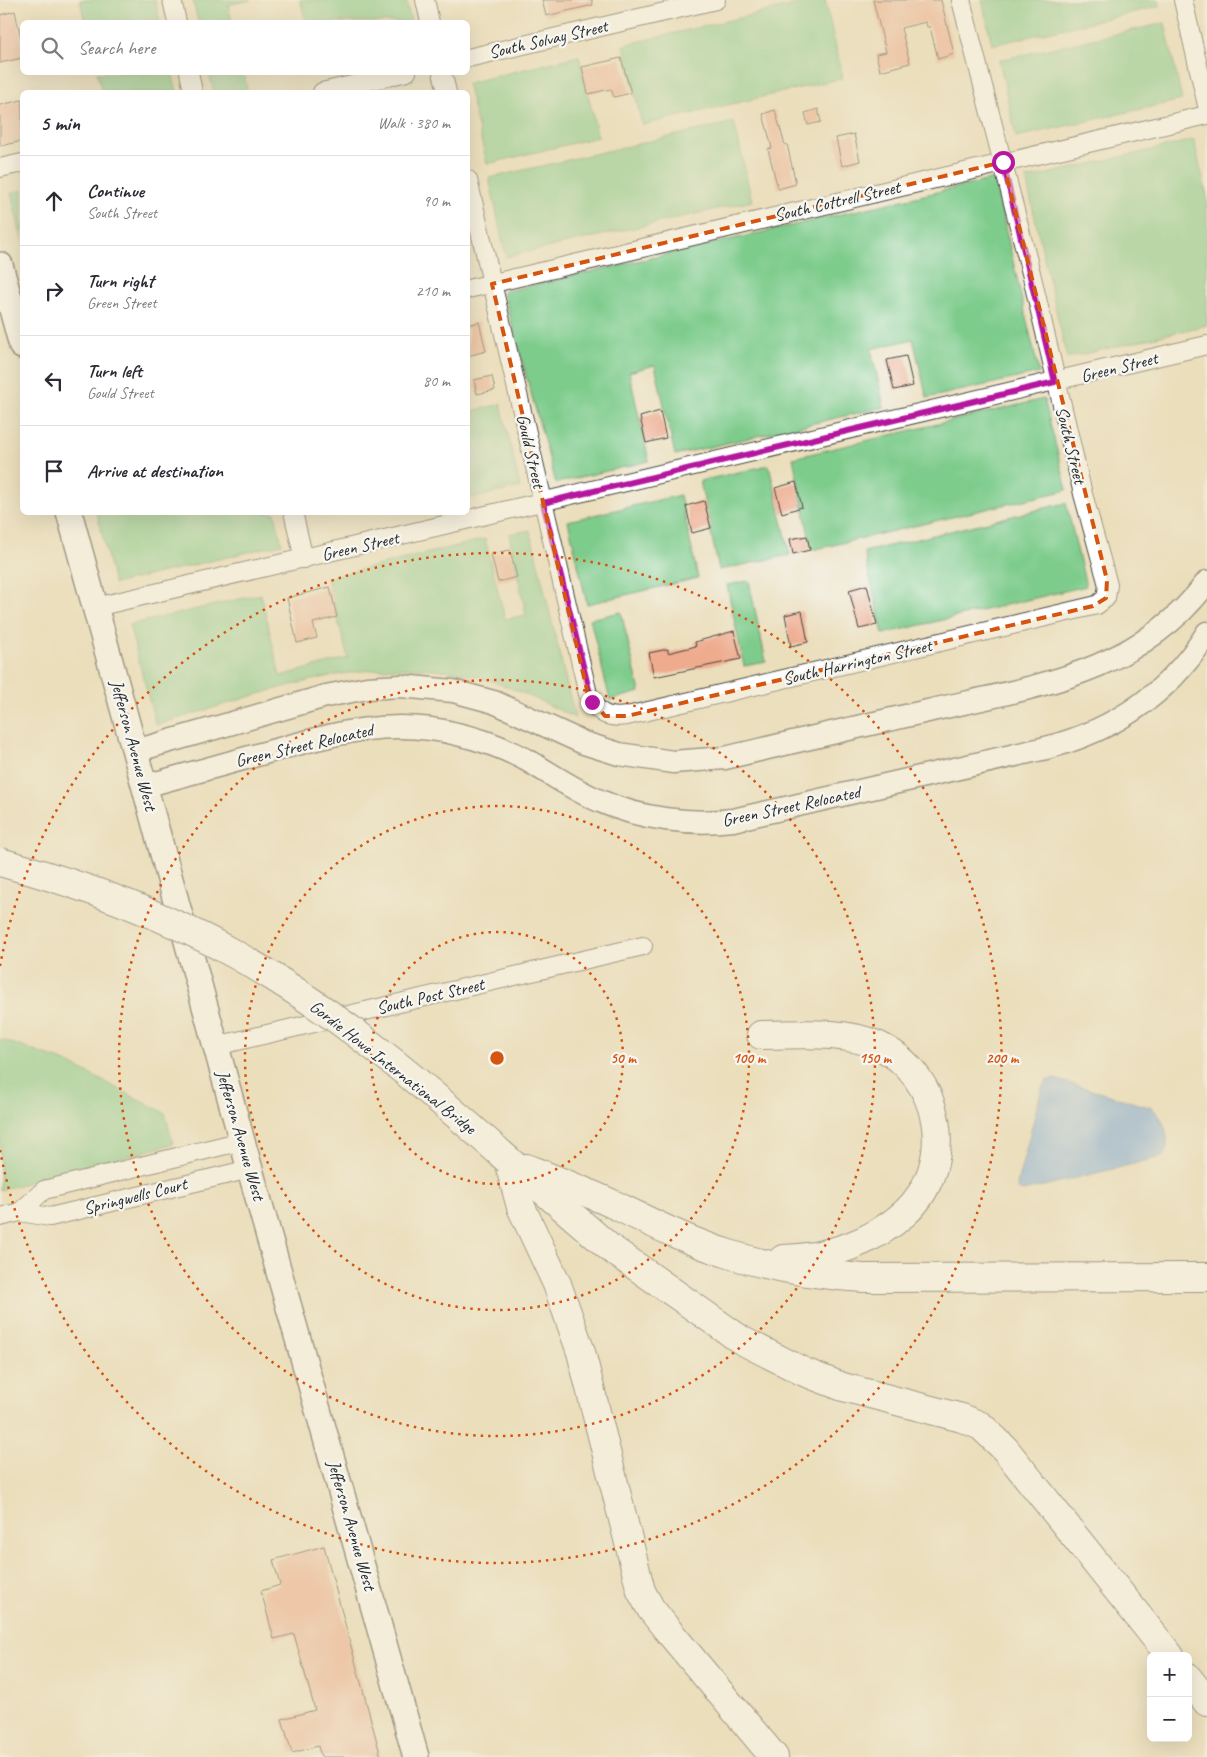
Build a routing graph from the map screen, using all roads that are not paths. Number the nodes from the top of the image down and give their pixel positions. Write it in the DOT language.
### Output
graph roads {
  1 [pos="172,0"];
  2 [pos="425,0"];
  3 [pos="716,0"];
  4 [pos="961,0"];
  5 [pos="1183,0"];
  6 [pos="177,20"];
  7 [pos="430,20"];
  8 [pos="470,58"];
  9 [pos="190,75"];
  10 [pos="394,75"];
  11 [pos="443,75"];
  12 [pos="193,90"];
  13 [pos="330,90"];
  14 [pos="446,90"];
  15 [pos="1207,106"];
  16 [pos="1207,114"];
  17 [pos="1003,162"];
  18 [pos="20,163"];
  19 [pos="0,168"];
  20 [pos="470,189"];
  21 [pos="0,265"];
  22 [pos="492,284"];
  23 [pos="470,289"];
  24 [pos="20,339"];
  25 [pos="1207,346"];
  26 [pos="1055,382"];
  27 [pos="543,503"];
  28 [pos="70,515"];
  29 [pos="294,515"];
  30 [pos="304,559"];
  31 [pos="1207,582"];
  32 [pos="1106,598"];
  33 [pos="96,607"];
  34 [pos="1207,633"];
  35 [pos="605,716"];
  36 [pos="135,752"];
  37 [pos="145,786"];
  38 [pos="0,862"];
  39 [pos="643,946"];
  40 [pos="761,1035"];
  41 [pos="216,1046"];
  42 [pos="242,1141"];
  43 [pos="508,1160"];
  44 [pos="250,1169"];
  45 [pos="20,1212"];
  46 [pos="0,1217"];
  47 [pos="744,1258"];
  48 [pos="1207,1277"];
  49 [pos="1167,1652"];
  50 [pos="1192,1683"];
  51 [pos="1207,1702"];
  52 [pos="416,1757"];
  53 [pos="774,1757"];
  1 -- 6 [label="street"];
  2 -- 7 [label="street"];
  3 -- 8 [label="street, South Solvay Street"];
  4 -- 17 [label="street, South Street"];
  5 -- 15 [label="street"];
  9 -- 12 [label="street"];
  10 -- 13 [label="street"];
  11 -- 14 [label="street"];
  16 -- 17 [label="street, South Cottrell Street"];
  17 -- 22 [label="street, South Cottrell Street"];
  17 -- 26 [label="street, South Street"];
  18 -- 19 [label="street"];
  20 -- 22 [label="street, Gould Street"];
  21 -- 24 [label="main road"];
  22 -- 23 [label="street, South Cottrell Street"];
  22 -- 27 [label="street, Gould Street"];
  25 -- 26 [label="street, Green Street"];
  26 -- 27 [label="street, Green Street"];
  26 -- 32 [label="street, South Street"];
  27 -- 30 [label="street, Green Street"];
  27 -- 35 [label="street, Gould Street"];
  28 -- 33 [label="main road, Jefferson Avenue West"];
  29 -- 30 [label="street"];
  30 -- 33 [label="street, Green Street"];
  31 -- 36 [label="street"];
  32 -- 35 [label="street, South Harrington Street"];
  33 -- 36 [label="main road, Jefferson Avenue West"];
  34 -- 37 [label="street, Green Street Relocated"];
  36 -- 37 [label="main road, Jefferson Avenue West"];
  37 -- 41 [label="main road, Jefferson Avenue West"];
  38 -- 43 [label="highway, Gordie Howe International Bridge, bridge"];
  39 -- 41 [label="street, South Post Street"];
  40 -- 47 [label="highway"];
  41 -- 42 [label="main road, Jefferson Avenue West"];
  42 -- 44 [label="main road, Jefferson Avenue West"];
  42 -- 45 [label="street, Springwells Court"];
  43 -- 47 [label="highway"];
  43 -- 49 [label="highway, Gordie Howe International Bridge"];
  43 -- 53 [label="highway"];
  44 -- 45 [label="street, Springwells Court"];
  44 -- 52 [label="main road, Jefferson Avenue West"];
  45 -- 46 [label="street, Springwells Court"];
  47 -- 48 [label="highway"];
  50 -- 51 [label="highway"];
}
